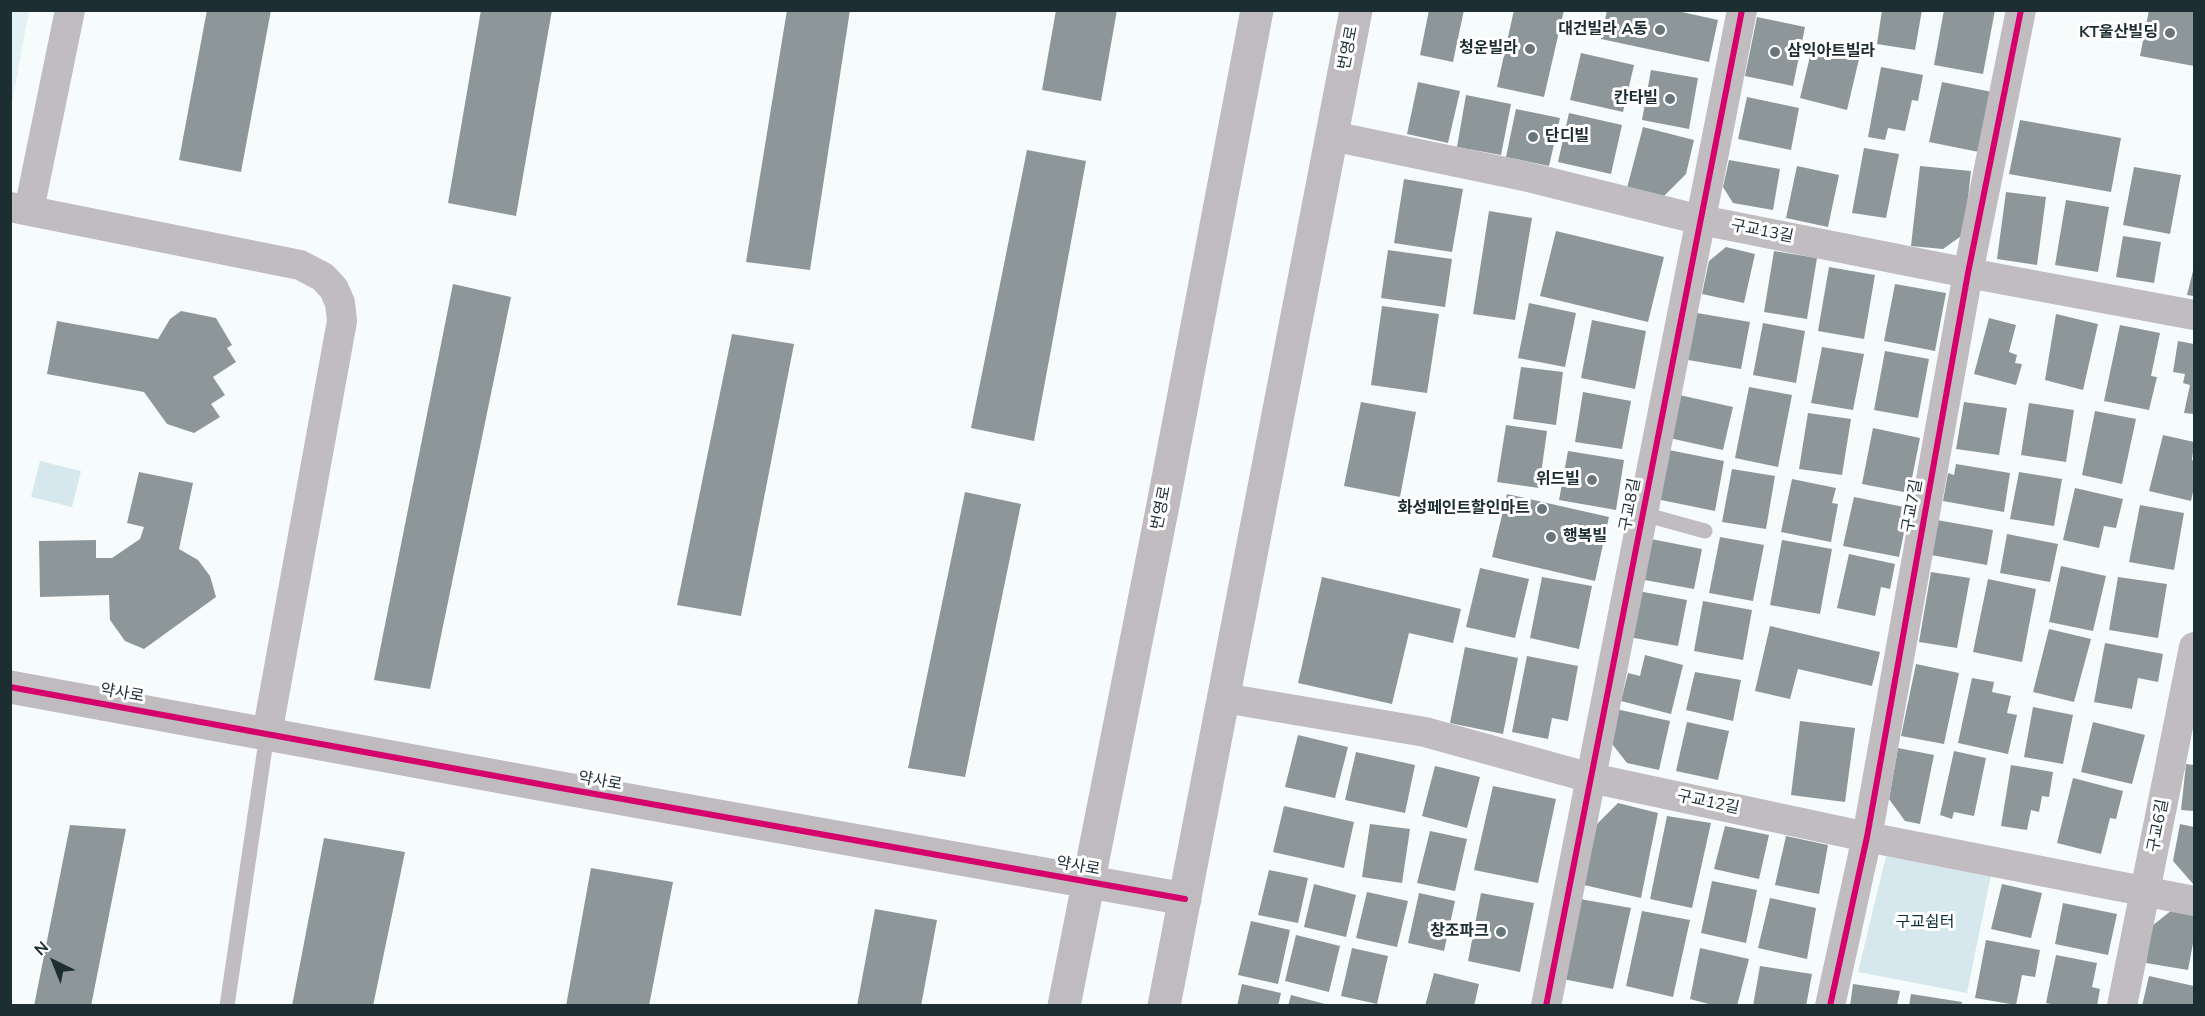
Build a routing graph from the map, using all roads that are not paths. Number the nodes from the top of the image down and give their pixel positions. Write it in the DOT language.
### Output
graph roads {
  1 [pos="70,10"];
  2 [pos="1257,10"];
  3 [pos="1356,10"];
  4 [pos="1742,10"];
  5 [pos="2021,10"];
  6 [pos="1332,136"];
  7 [pos="20,209"];
  8 [pos="1701,220"];
  9 [pos="1968,273"];
  10 [pos="2194,315"];
  11 [pos="1643,514"];
  12 [pos="1704,531"];
  13 [pos="2194,647"];
  14 [pos="10,687"];
  15 [pos="1224,698"];
  16 [pos="267,734"];
  17 [pos="1591,778"];
  18 [pos="1868,837"];
  19 [pos="1088,882"];
  20 [pos="2145,893"];
  21 [pos="1185,899"];
  22 [pos="2194,901"];
  23 [pos="227,1005"];
  24 [pos="1064,1005"];
  25 [pos="1164,1005"];
  26 [pos="1546,1005"];
  27 [pos="1830,1005"];
  28 [pos="2122,1005"];
  1 -- 7 [label="street"];
  2 -- 19 [label="main road, 번영로"];
  3 -- 6 [label="main road, 번영로"];
  4 -- 8 [label="street, 구교8길"];
  5 -- 9 [label="street, 구교7길"];
  6 -- 8 [label="street, 구교13길"];
  6 -- 15 [label="main road, 번영로"];
  7 -- 16 [label="street"];
  8 -- 9 [label="street, 구교13길"];
  8 -- 11 [label="street, 구교8길"];
  9 -- 10 [label="street, 구교13길"];
  9 -- 18 [label="street, 구교7길"];
  11 -- 12 [label="lane"];
  11 -- 17 [label="street, 구교8길"];
  13 -- 20 [label="street, 구교6길"];
  14 -- 16 [label="main road, 약사로"];
  15 -- 17 [label="street, 구교12길"];
  15 -- 21 [label="main road, 번영로"];
  16 -- 19 [label="main road, 약사로"];
  16 -- 23 [label="lane"];
  17 -- 18 [label="street, 구교12길"];
  17 -- 26 [label="street, 구교8길"];
  18 -- 20 [label="street, 구교12길"];
  18 -- 27 [label="street, 구교7길"];
  19 -- 21 [label="main road, 약사로"];
  19 -- 24 [label="main road, 번영로"];
  20 -- 22 [label="street, 구교12길"];
  20 -- 28 [label="street, 구교6길"];
  21 -- 25 [label="main road, 번영로"];
}
